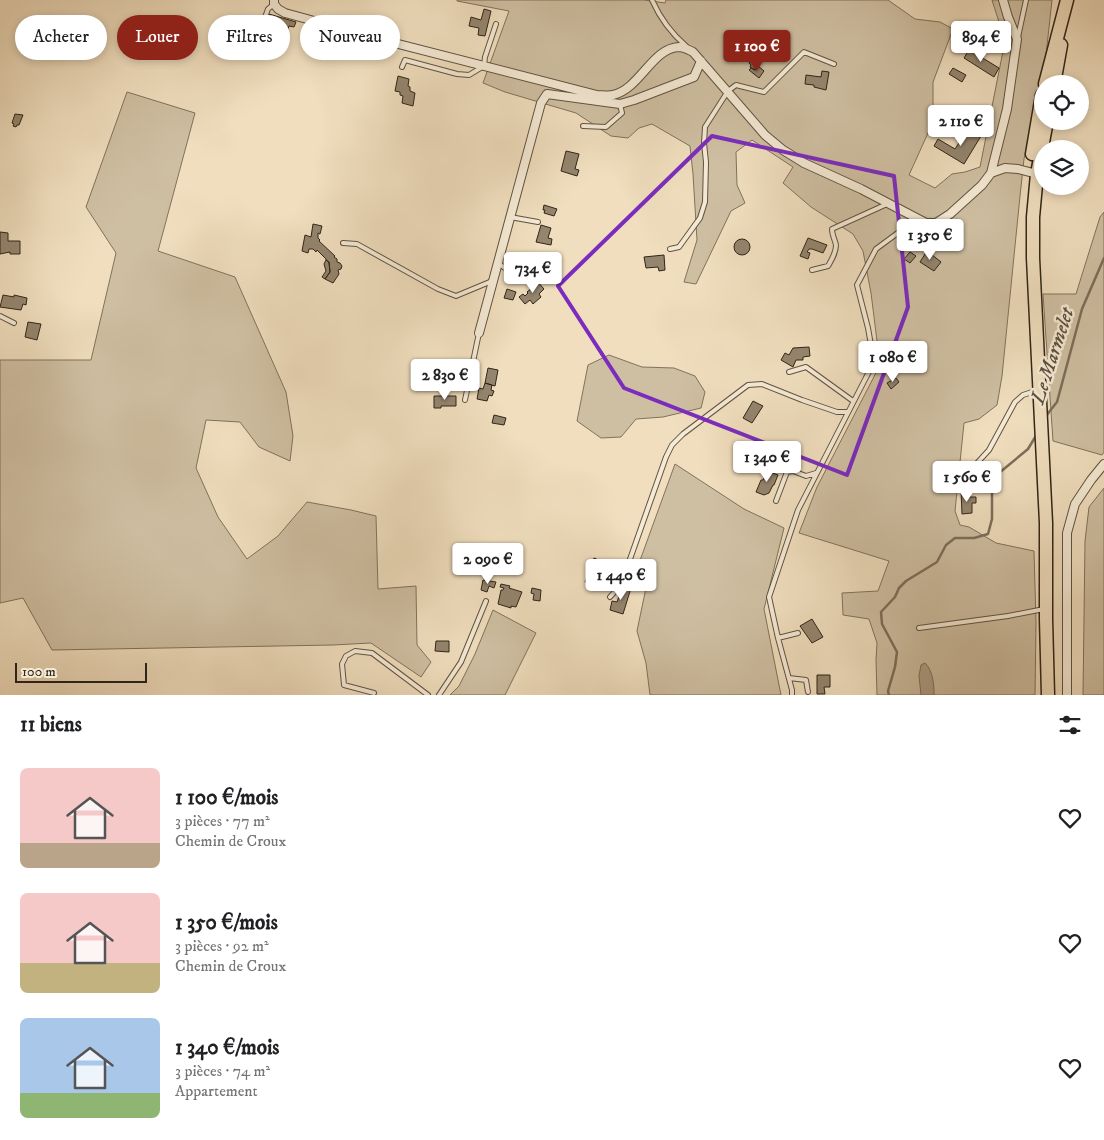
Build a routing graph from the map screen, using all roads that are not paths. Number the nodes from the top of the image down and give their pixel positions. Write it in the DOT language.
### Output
graph roads {
  1 [pos="652,0"];
  2 [pos="1003,0"];
  3 [pos="1026,0"];
  4 [pos="1067,0"];
  5 [pos="274,2"];
  6 [pos="266,15"];
  7 [pos="496,24"];
  8 [pos="1017,39"];
  9 [pos="694,52"];
  10 [pos="701,61"];
  11 [pos="834,64"];
  12 [pos="484,66"];
  13 [pos="402,67"];
  14 [pos="1047,75"];
  15 [pos="1056,75"];
  16 [pos="728,91"];
  17 [pos="620,104"];
  18 [pos="583,126"];
  19 [pos="1038,130"];
  20 [pos="1045,130"];
  21 [pos="1033,173"];
  22 [pos="992,174"];
  23 [pos="889,203"];
  24 [pos="510,217"];
  25 [pos="918,218"];
  26 [pos="538,222"];
  27 [pos="343,243"];
  28 [pos="670,249"];
  29 [pos="498,262"];
  30 [pos="812,270"];
  31 [pos="520,280"];
  32 [pos="492,281"];
  33 [pos="0,316"];
  34 [pos="14,323"];
  35 [pos="479,333"];
  36 [pos="789,372"];
  37 [pos="1038,390"];
  38 [pos="465,400"];
  39 [pos="853,401"];
  40 [pos="847,412"];
  41 [pos="1041,416"];
  42 [pos="1104,464"];
  43 [pos="816,473"];
  44 [pos="968,484"];
  45 [pos="776,500"];
  46 [pos="610,597"];
  47 [pos="486,601"];
  48 [pos="1046,609"];
  49 [pos="919,628"];
  50 [pos="798,633"];
  51 [pos="778,638"];
  52 [pos="789,678"];
  53 [pos="808,692"];
  54 [pos="374,693"];
  55 [pos="428,695"];
  56 [pos="439,695"];
  57 [pos="792,695"];
  58 [pos="1048,695"];
  59 [pos="1067,695"];
  1 -- 9 [label="lane"];
  2 -- 8 [label="street"];
  3 -- 8 [label="lane"];
  4 -- 14 [label="main road"];
  4 -- 15 [label="main road"];
  5 -- 6 [label="lane"];
  5 -- 12 [label="street"];
  7 -- 12 [label="lane"];
  8 -- 22 [label="street"];
  9 -- 10 [label="street"];
  9 -- 12 [label="street"];
  10 -- 16 [label="street"];
  10 -- 17 [label="street"];
  11 -- 16 [label="lane"];
  12 -- 13 [label="lane"];
  16 -- 23 [label="street"];
  16 -- 28 [label="lane"];
  17 -- 18 [label="lane"];
  17 -- 24 [label="street"];
  19 -- 21 [label="main road"];
  20 -- 21 [label="main road"];
  21 -- 22 [label="street"];
  21 -- 37 [label="main road"];
  21 -- 41 [label="main road"];
  22 -- 25 [label="street"];
  23 -- 25 [label="street"];
  23 -- 30 [label="lane"];
  24 -- 26 [label="lane"];
  24 -- 29 [label="street"];
  25 -- 39 [label="lane"];
  27 -- 32 [label="lane"];
  29 -- 31 [label="lane"];
  29 -- 32 [label="street"];
  32 -- 35 [label="street"];
  33 -- 34 [label="lane"];
  35 -- 38 [label="lane"];
  36 -- 39 [label="lane"];
  37 -- 41 [label="main road"];
  37 -- 44 [label="lane"];
  39 -- 40 [label="lane"];
  40 -- 43 [label="lane"];
  40 -- 46 [label="lane"];
  41 -- 48 [label="main road"];
  42 -- 59 [label="street"];
  43 -- 45 [label="lane"];
  43 -- 51 [label="lane"];
  47 -- 56 [label="lane"];
  48 -- 49 [label="lane"];
  48 -- 58 [label="main road"];
  50 -- 51 [label="lane"];
  51 -- 52 [label="lane"];
  52 -- 53 [label="lane"];
  52 -- 57 [label="lane"];
  54 -- 55 [label="lane"];
}
